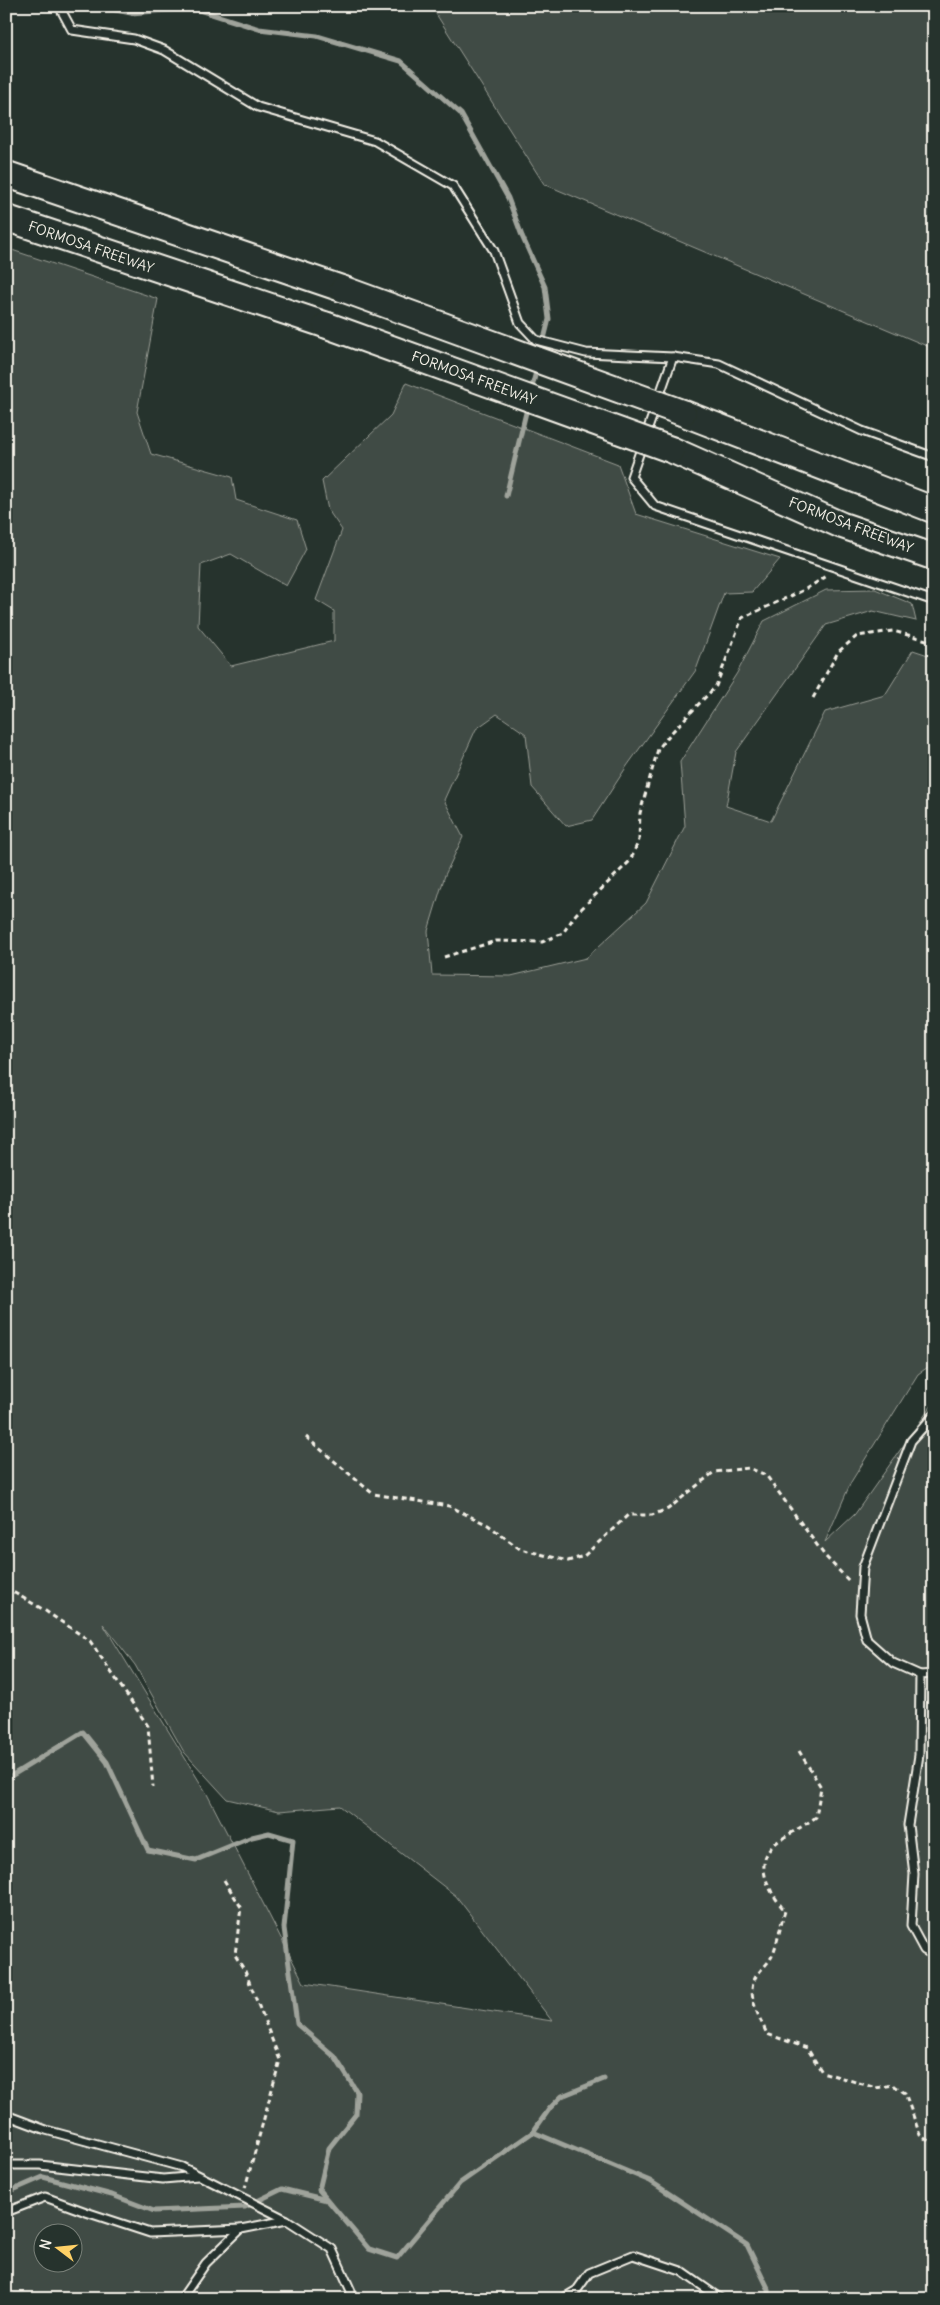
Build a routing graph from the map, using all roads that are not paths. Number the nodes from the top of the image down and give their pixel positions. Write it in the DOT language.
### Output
graph roads {
  1 [pos="59,6"];
  2 [pos="6,174"];
  3 [pos="6,218"];
  4 [pos="673,357"];
  5 [pos="934,457"];
  6 [pos="934,510"];
  7 [pos="934,557"];
  8 [pos="934,601"];
  9 [pos="934,1415"];
  10 [pos="934,1674"];
  11 [pos="920,1675"];
  12 [pos="934,1956"];
  13 [pos="6,2115"];
  14 [pos="8,2163"];
  15 [pos="199,2176"];
  16 [pos="6,2212"];
  17 [pos="287,2220"];
  18 [pos="241,2229"];
  19 [pos="181,2299"];
  20 [pos="350,2299"];
  21 [pos="562,2299"];
  22 [pos="721,2299"];
  1 -- 4 [label="lane"];
  2 -- 6 [label="highway, bridge"];
  3 -- 7 [label="highway, FORMOSA FREEWAY, bridge"];
  4 -- 5 [label="lane"];
  4 -- 8 [label="lane"];
  9 -- 11 [label="lane"];
  10 -- 11 [label="lane"];
  11 -- 12 [label="lane"];
  13 -- 15 [label="lane"];
  14 -- 15 [label="lane"];
  15 -- 17 [label="lane"];
  16 -- 18 [label="lane"];
  17 -- 18 [label="lane"];
  17 -- 20 [label="lane"];
  18 -- 19 [label="lane"];
  21 -- 22 [label="lane"];
}
